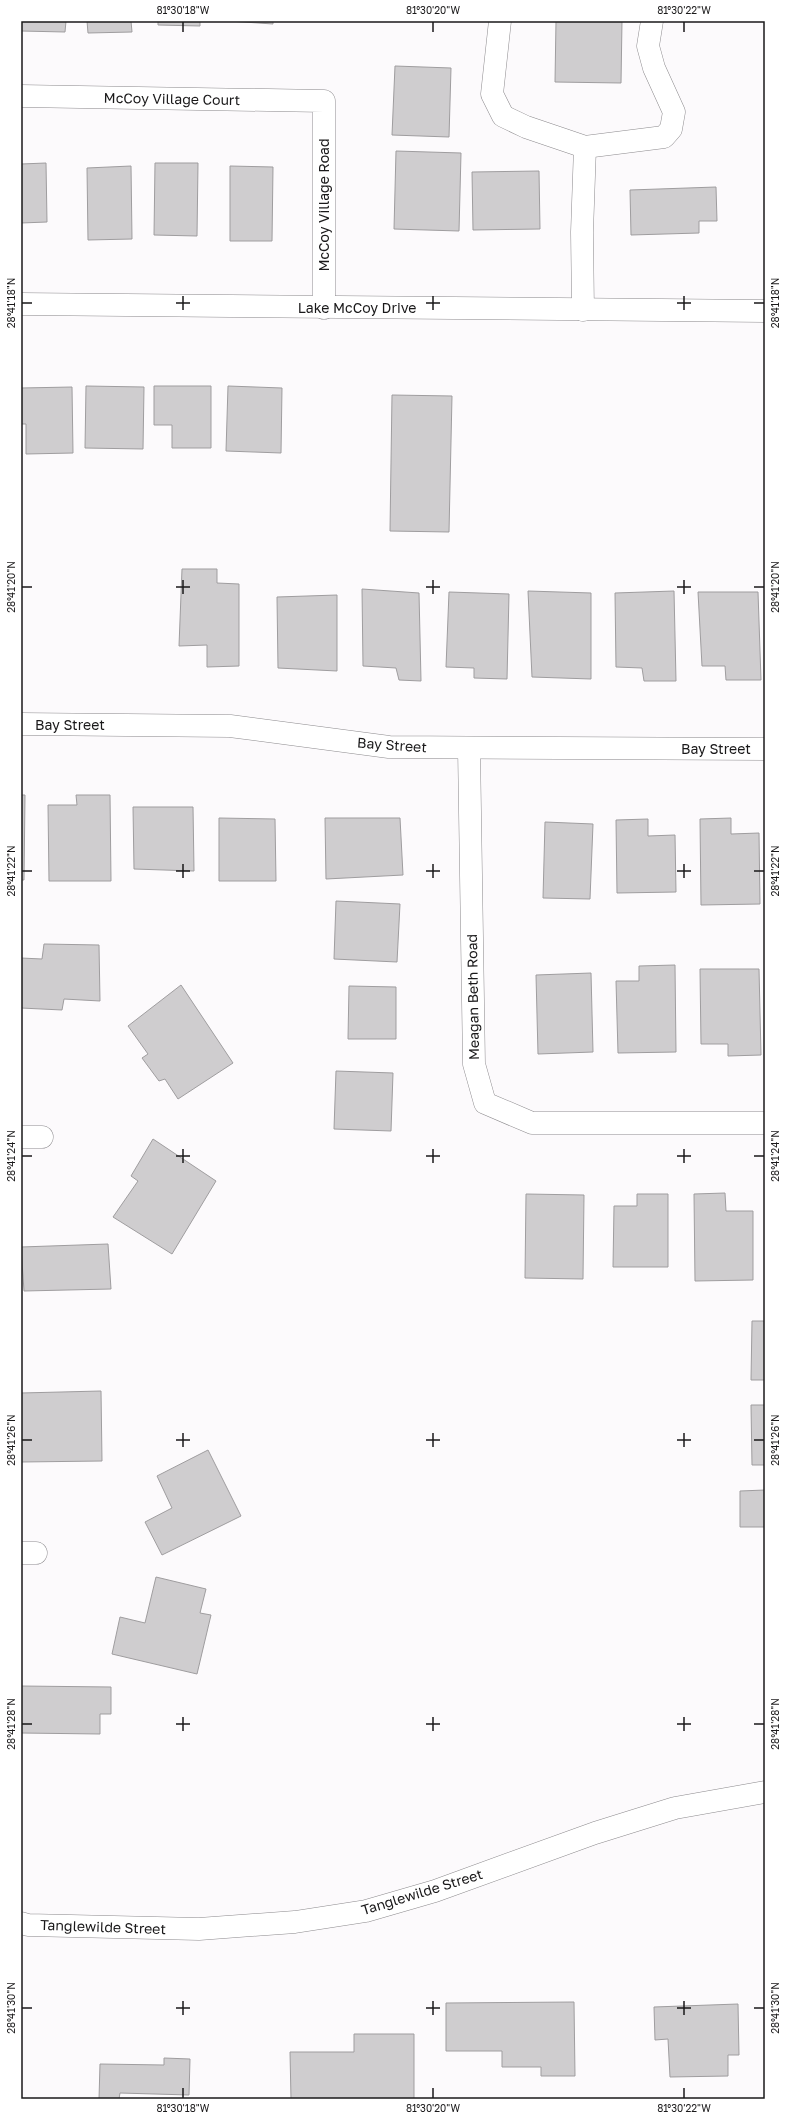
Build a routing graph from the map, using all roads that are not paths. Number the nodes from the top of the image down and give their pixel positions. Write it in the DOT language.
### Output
graph roads {
  1 [pos="500,21"];
  2 [pos="652,21"];
  3 [pos="21,96"];
  4 [pos="324,101"];
  5 [pos="585,146"];
  6 [pos="21,304"];
  7 [pos="324,308"];
  8 [pos="583,310"];
  9 [pos="765,311"];
  10 [pos="21,724"];
  11 [pos="470,749"];
  12 [pos="765,749"];
  13 [pos="765,1124"];
  14 [pos="765,1792"];
  15 [pos="21,1923"];
  1 -- 5 [label="street"];
  2 -- 5 [label="street"];
  3 -- 4 [label="street, McCoy Village Court"];
  4 -- 7 [label="street, McCoy Village Road"];
  5 -- 8 [label="street"];
  6 -- 7 [label="street, Lake McCoy Drive"];
  7 -- 8 [label="street, Lake McCoy Drive"];
  8 -- 9 [label="street, Lake McCoy Drive"];
  10 -- 11 [label="street, Bay Street"];
  11 -- 12 [label="street, Bay Street"];
  11 -- 13 [label="street, Meagan Beth Road"];
  14 -- 15 [label="street, Tanglewilde Street"];
}
